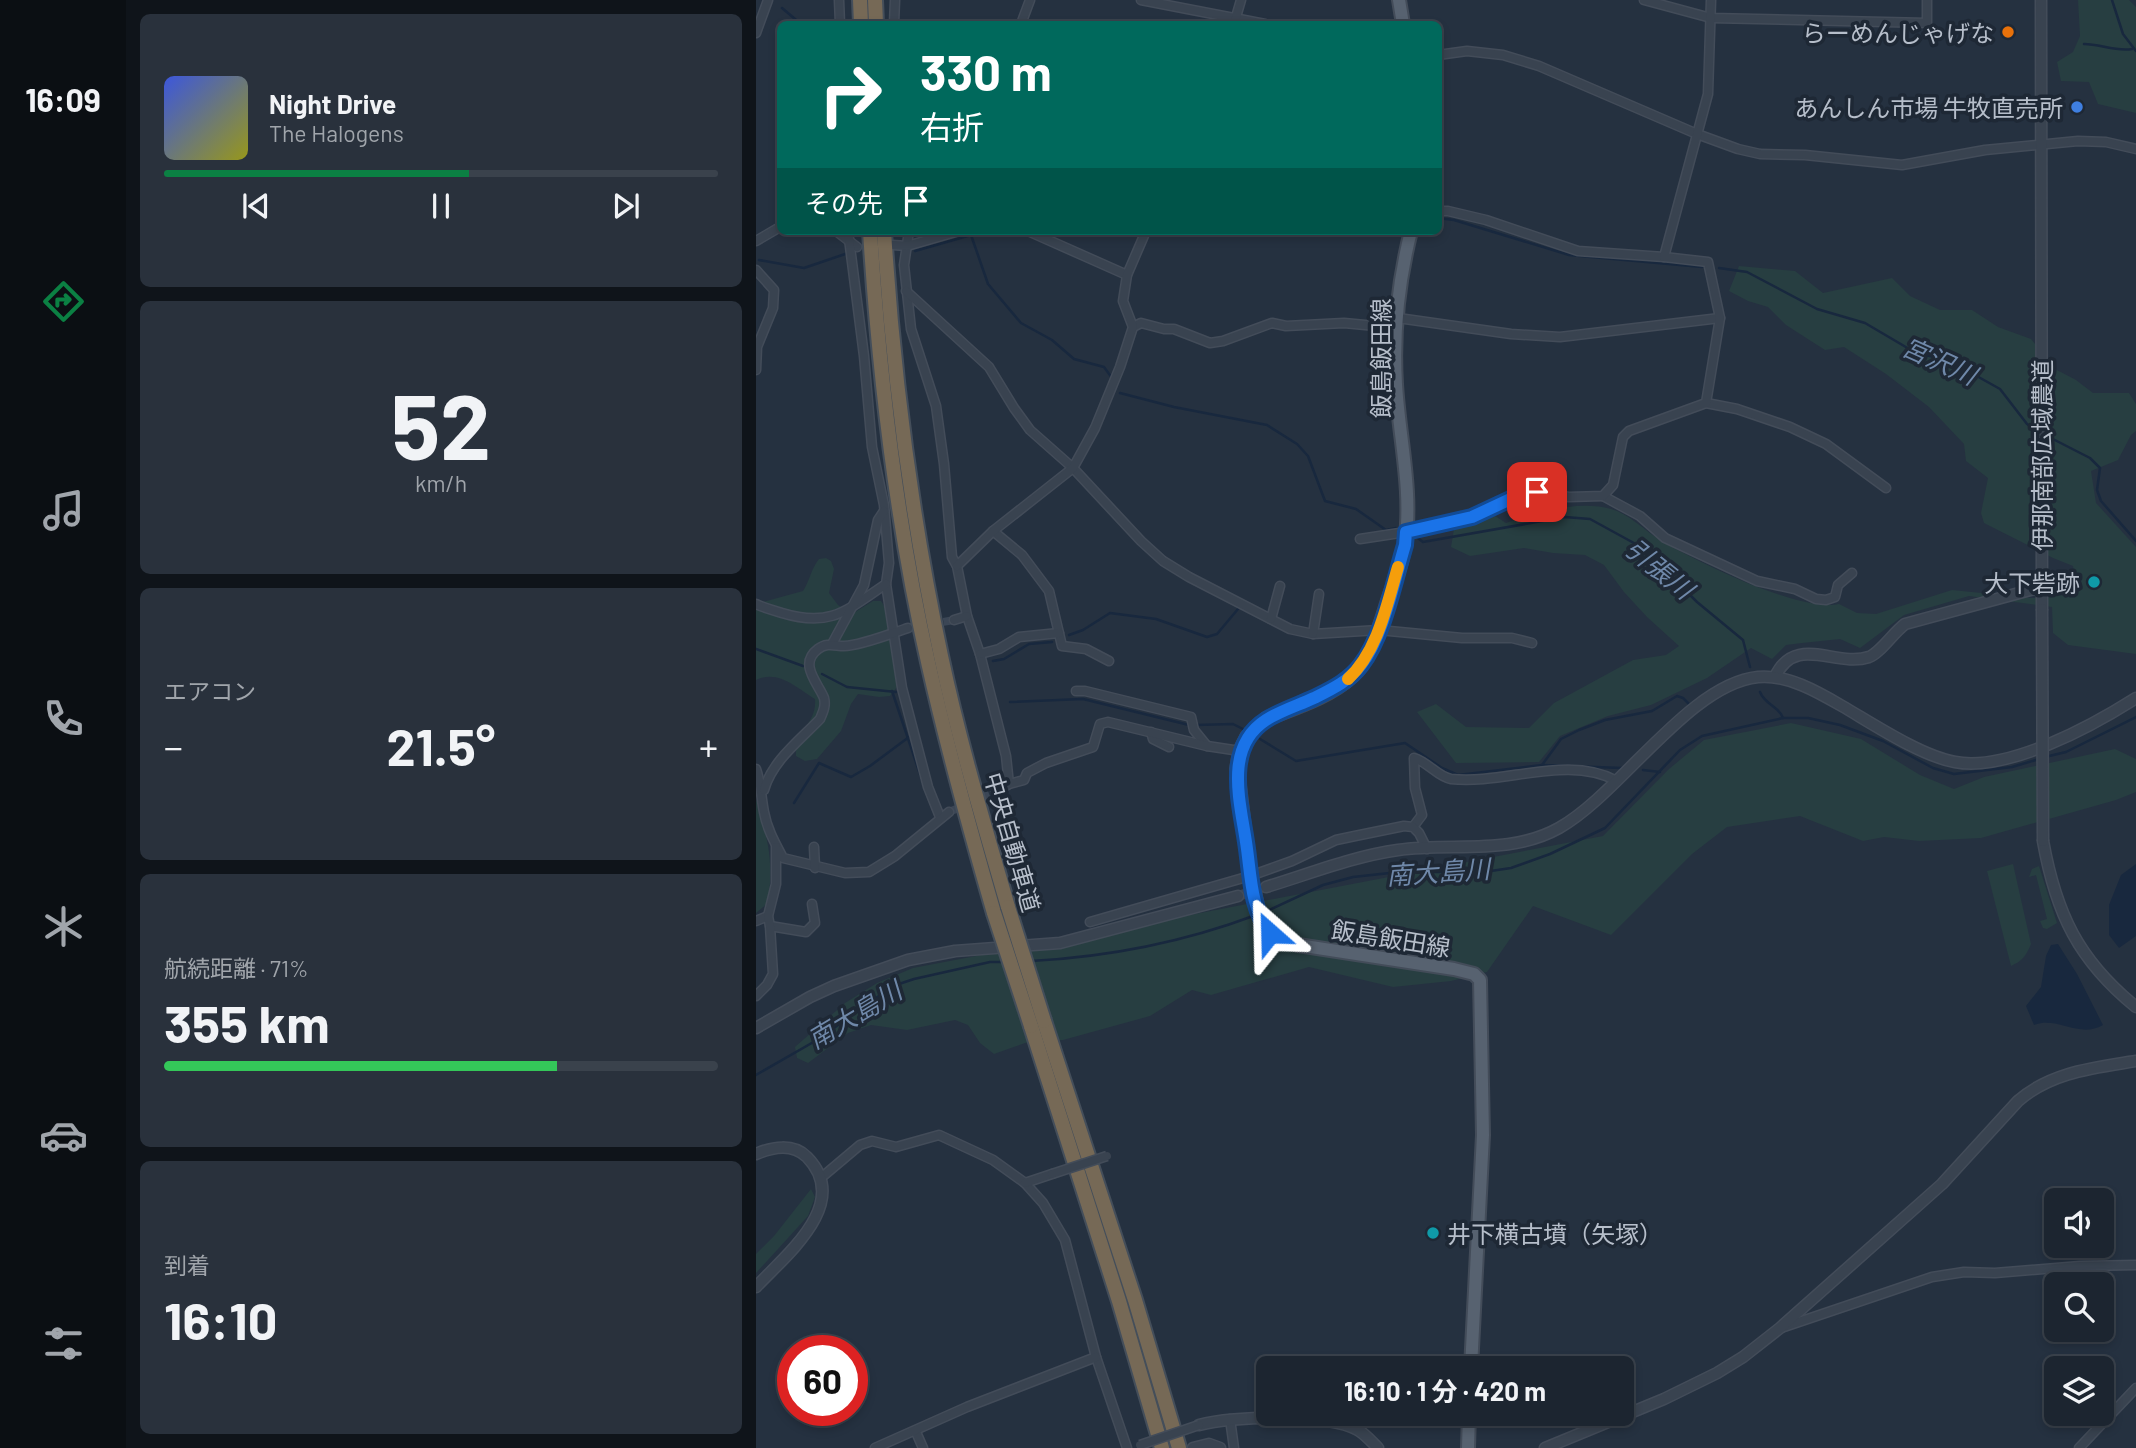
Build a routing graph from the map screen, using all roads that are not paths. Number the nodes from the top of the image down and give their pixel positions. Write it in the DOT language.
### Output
graph roads {
  1 [pos="768,0"];
  2 [pos="839,0"];
  3 [pos="860,0"];
  4 [pos="875,0"];
  5 [pos="895,0"];
  6 [pos="1030,0"];
  7 [pos="1141,0"];
  8 [pos="1241,0"];
  9 [pos="1399,0"];
  10 [pos="1644,0"];
  11 [pos="1711,0"];
  12 [pos="1927,0"];
  13 [pos="2041,0"];
  14 [pos="1711,18"];
  15 [pos="840,21"];
  16 [pos="861,21"];
  17 [pos="876,21"];
  18 [pos="894,21"];
  19 [pos="1022,21"];
  20 [pos="1235,21"];
  21 [pos="1403,21"];
  22 [pos="756,33"];
  23 [pos="1442,54"];
  24 [pos="1697,134"];
  25 [pos="2042,145"];
  26 [pos="2136,149"];
  27 [pos="1442,211"];
  28 [pos="777,229"];
  29 [pos="848,235"];
  30 [pos="870,235"];
  31 [pos="884,235"];
  32 [pos="908,235"];
  33 [pos="945,235"];
  34 [pos="1037,235"];
  35 [pos="1144,235"];
  36 [pos="1410,235"];
  37 [pos="756,241"];
  38 [pos="893,245"];
  39 [pos="907,246"];
  40 [pos="857,247"];
  41 [pos="1664,257"];
  42 [pos="756,270"];
  43 [pos="1127,275"];
  44 [pos="906,291"];
  45 [pos="1720,318"];
  46 [pos="1398,323"];
  47 [pos="1133,327"];
  48 [pos="756,370"];
  49 [pos="1706,404"];
  50 [pos="1073,468"];
  51 [pos="1886,488"];
  52 [pos="1603,496"];
  53 [pos="885,510"];
  54 [pos="993,531"];
  55 [pos="1406,532"];
  56 [pos="1360,539"];
  57 [pos="957,566"];
  58 [pos="1852,573"];
  59 [pos="886,584"];
  60 [pos="1280,586"];
  61 [pos="2041,587"];
  62 [pos="1319,594"];
  63 [pos="756,604"];
  64 [pos="850,608"];
  65 [pos="967,616"];
  66 [pos="1272,619"];
  67 [pos="954,620"];
  68 [pos="908,628"];
  69 [pos="1379,630"];
  70 [pos="894,633"];
  71 [pos="1059,633"];
  72 [pos="1312,634"];
  73 [pos="832,643"];
  74 [pos="1532,643"];
  75 [pos="980,654"];
  76 [pos="1109,661"];
  77 [pos="1775,677"];
  78 [pos="1076,691"];
  79 [pos="2136,698"];
  80 [pos="1151,732"];
  81 [pos="1207,746"];
  82 [pos="1169,747"];
  83 [pos="1240,751"];
  84 [pos="756,769"];
  85 [pos="1617,781"];
  86 [pos="1009,784"];
  87 [pos="996,792"];
  88 [pos="763,793"];
  89 [pos="949,812"];
  90 [pos="940,817"];
  91 [pos="1413,827"];
  92 [pos="775,845"];
  93 [pos="814,847"];
  94 [pos="1427,849"];
  95 [pos="818,872"];
  96 [pos="1250,876"];
  97 [pos="1266,887"];
  98 [pos="1238,896"];
  99 [pos="812,904"];
  100 [pos="1001,910"];
  101 [pos="768,916"];
  102 [pos="756,921"];
  103 [pos="1090,922"];
  104 [pos="770,926"];
  105 [pos="756,996"];
  106 [pos="2136,1007"];
  107 [pos="1037,1024"];
  108 [pos="756,1028"];
  109 [pos="2136,1062"];
  110 [pos="756,1154"];
  111 [pos="1107,1156"];
  112 [pos="822,1177"];
  113 [pos="1025,1183"];
  114 [pos="2136,1265"];
  115 [pos="756,1287"];
  116 [pos="1780,1328"];
  117 [pos="1472,1356"];
  118 [pos="1096,1357"];
  119 [pos="2136,1388"];
  120 [pos="1230,1419"];
  121 [pos="1199,1425"];
  122 [pos="1469,1426"];
  123 [pos="916,1432"];
  124 [pos="1197,1447"];
  125 [pos="875,1448"];
  126 [pos="923,1448"];
  127 [pos="1128,1448"];
  128 [pos="1162,1448"];
  129 [pos="1179,1448"];
  130 [pos="1220,1448"];
  131 [pos="1234,1448"];
  132 [pos="1378,1448"];
  133 [pos="1468,1448"];
  134 [pos="1545,1448"];
  135 [pos="2079,1448"];
  1 -- 22 [label="street"];
  2 -- 15 [label="street"];
  3 -- 16 [label="highway"];
  4 -- 17 [label="highway"];
  5 -- 18 [label="street"];
  6 -- 19 [label="street"];
  7 -- 20 [label="street"];
  8 -- 20 [label="street"];
  9 -- 21 [label="main road"];
  10 -- 14 [label="street"];
  11 -- 14 [label="street"];
  12 -- 14 [label="street"];
  13 -- 25 [label="street, 伊那南部広域農道"];
  14 -- 24 [label="street"];
  23 -- 24 [label="street"];
  24 -- 25 [label="street"];
  24 -- 41 [label="street"];
  25 -- 26 [label="street"];
  25 -- 61 [label="street, 伊那南部広域農道"];
  27 -- 41 [label="street"];
  28 -- 37 [label="street"];
  29 -- 40 [label="street"];
  29 -- 53 [label="street"];
  30 -- 100 [label="highway, 中央自動車道"];
  31 -- 100 [label="highway, 中央自動車道"];
  32 -- 39 [label="street"];
  33 -- 39 [label="street"];
  34 -- 43 [label="street"];
  35 -- 43 [label="street"];
  36 -- 46 [label="main road, 飯島飯田線"];
  38 -- 39 [label="street"];
  39 -- 44 [label="street"];
  41 -- 45 [label="street"];
  42 -- 48 [label="street"];
  43 -- 47 [label="street"];
  44 -- 50 [label="street"];
  44 -- 57 [label="street"];
  45 -- 46 [label="street"];
  45 -- 49 [label="street"];
  46 -- 47 [label="street"];
  46 -- 55 [label="main road, 飯島飯田線"];
  47 -- 50 [label="street"];
  49 -- 51 [label="street"];
  49 -- 52 [label="street"];
  50 -- 54 [label="street"];
  50 -- 66 [label="street"];
  52 -- 55 [label="street"];
  52 -- 58 [label="street"];
  53 -- 59 [label="street"];
  53 -- 64 [label="street"];
  54 -- 57 [label="street"];
  54 -- 71 [label="street"];
  55 -- 56 [label="street"];
  55 -- 69 [label="main road, 飯島飯田線"];
  57 -- 65 [label="street"];
  59 -- 64 [label="street"];
  59 -- 70 [label="street"];
  60 -- 66 [label="street"];
  61 -- 77 [label="street"];
  61 -- 106 [label="street, 伊那南部広域農道, bridge"];
  62 -- 72 [label="street"];
  63 -- 64 [label="street"];
  64 -- 73 [label="street"];
  65 -- 67 [label="street"];
  65 -- 75 [label="street"];
  66 -- 72 [label="street"];
  68 -- 70 [label="street"];
  69 -- 72 [label="street"];
  69 -- 74 [label="street"];
  69 -- 83 [label="main road, 飯島飯田線"];
  70 -- 73 [label="street"];
  70 -- 90 [label="street"];
  71 -- 75 [label="street"];
  71 -- 76 [label="street"];
  73 -- 88 [label="street"];
  75 -- 86 [label="street"];
  77 -- 79 [label="street"];
  77 -- 85 [label="street"];
  78 -- 81 [label="street"];
  80 -- 81 [label="street"];
  80 -- 82 [label="street"];
  80 -- 86 [label="street"];
  81 -- 83 [label="street"];
  83 -- 96 [label="main road, 飯島飯田線"];
  84 -- 88 [label="street"];
  85 -- 91 [label="street"];
  85 -- 94 [label="street"];
  86 -- 87 [label="street"];
  88 -- 92 [label="street"];
  89 -- 90 [label="street"];
  90 -- 95 [label="street"];
  91 -- 94 [label="street"];
  91 -- 96 [label="street"];
  92 -- 95 [label="street"];
  92 -- 101 [label="street"];
  93 -- 95 [label="street"];
  94 -- 97 [label="street"];
  96 -- 103 [label="street"];
  96 -- 117 [label="main road, 飯島飯田線"];
  98 -- 108 [label="street"];
  99 -- 104 [label="street"];
  100 -- 107 [label="highway, 中央自動車道, bridge"];
  101 -- 102 [label="street"];
  101 -- 104 [label="street"];
  104 -- 105 [label="street"];
  107 -- 128 [label="highway, 中央自動車道"];
  107 -- 129 [label="highway, 中央自動車道"];
  109 -- 116 [label="street"];
  110 -- 112 [label="street"];
  111 -- 113 [label="street, bridge"];
  112 -- 113 [label="street"];
  112 -- 115 [label="street"];
  113 -- 118 [label="street"];
  114 -- 116 [label="street"];
  116 -- 134 [label="street"];
  118 -- 123 [label="street"];
  118 -- 127 [label="street"];
  119 -- 135 [label="street"];
  120 -- 121 [label="street"];
  120 -- 131 [label="street"];
  120 -- 132 [label="street"];
  121 -- 127 [label="street, bridge"];
  122 -- 133 [label="main road"];
  123 -- 125 [label="street"];
  123 -- 126 [label="street"];
  124 -- 130 [label="street"];
}
